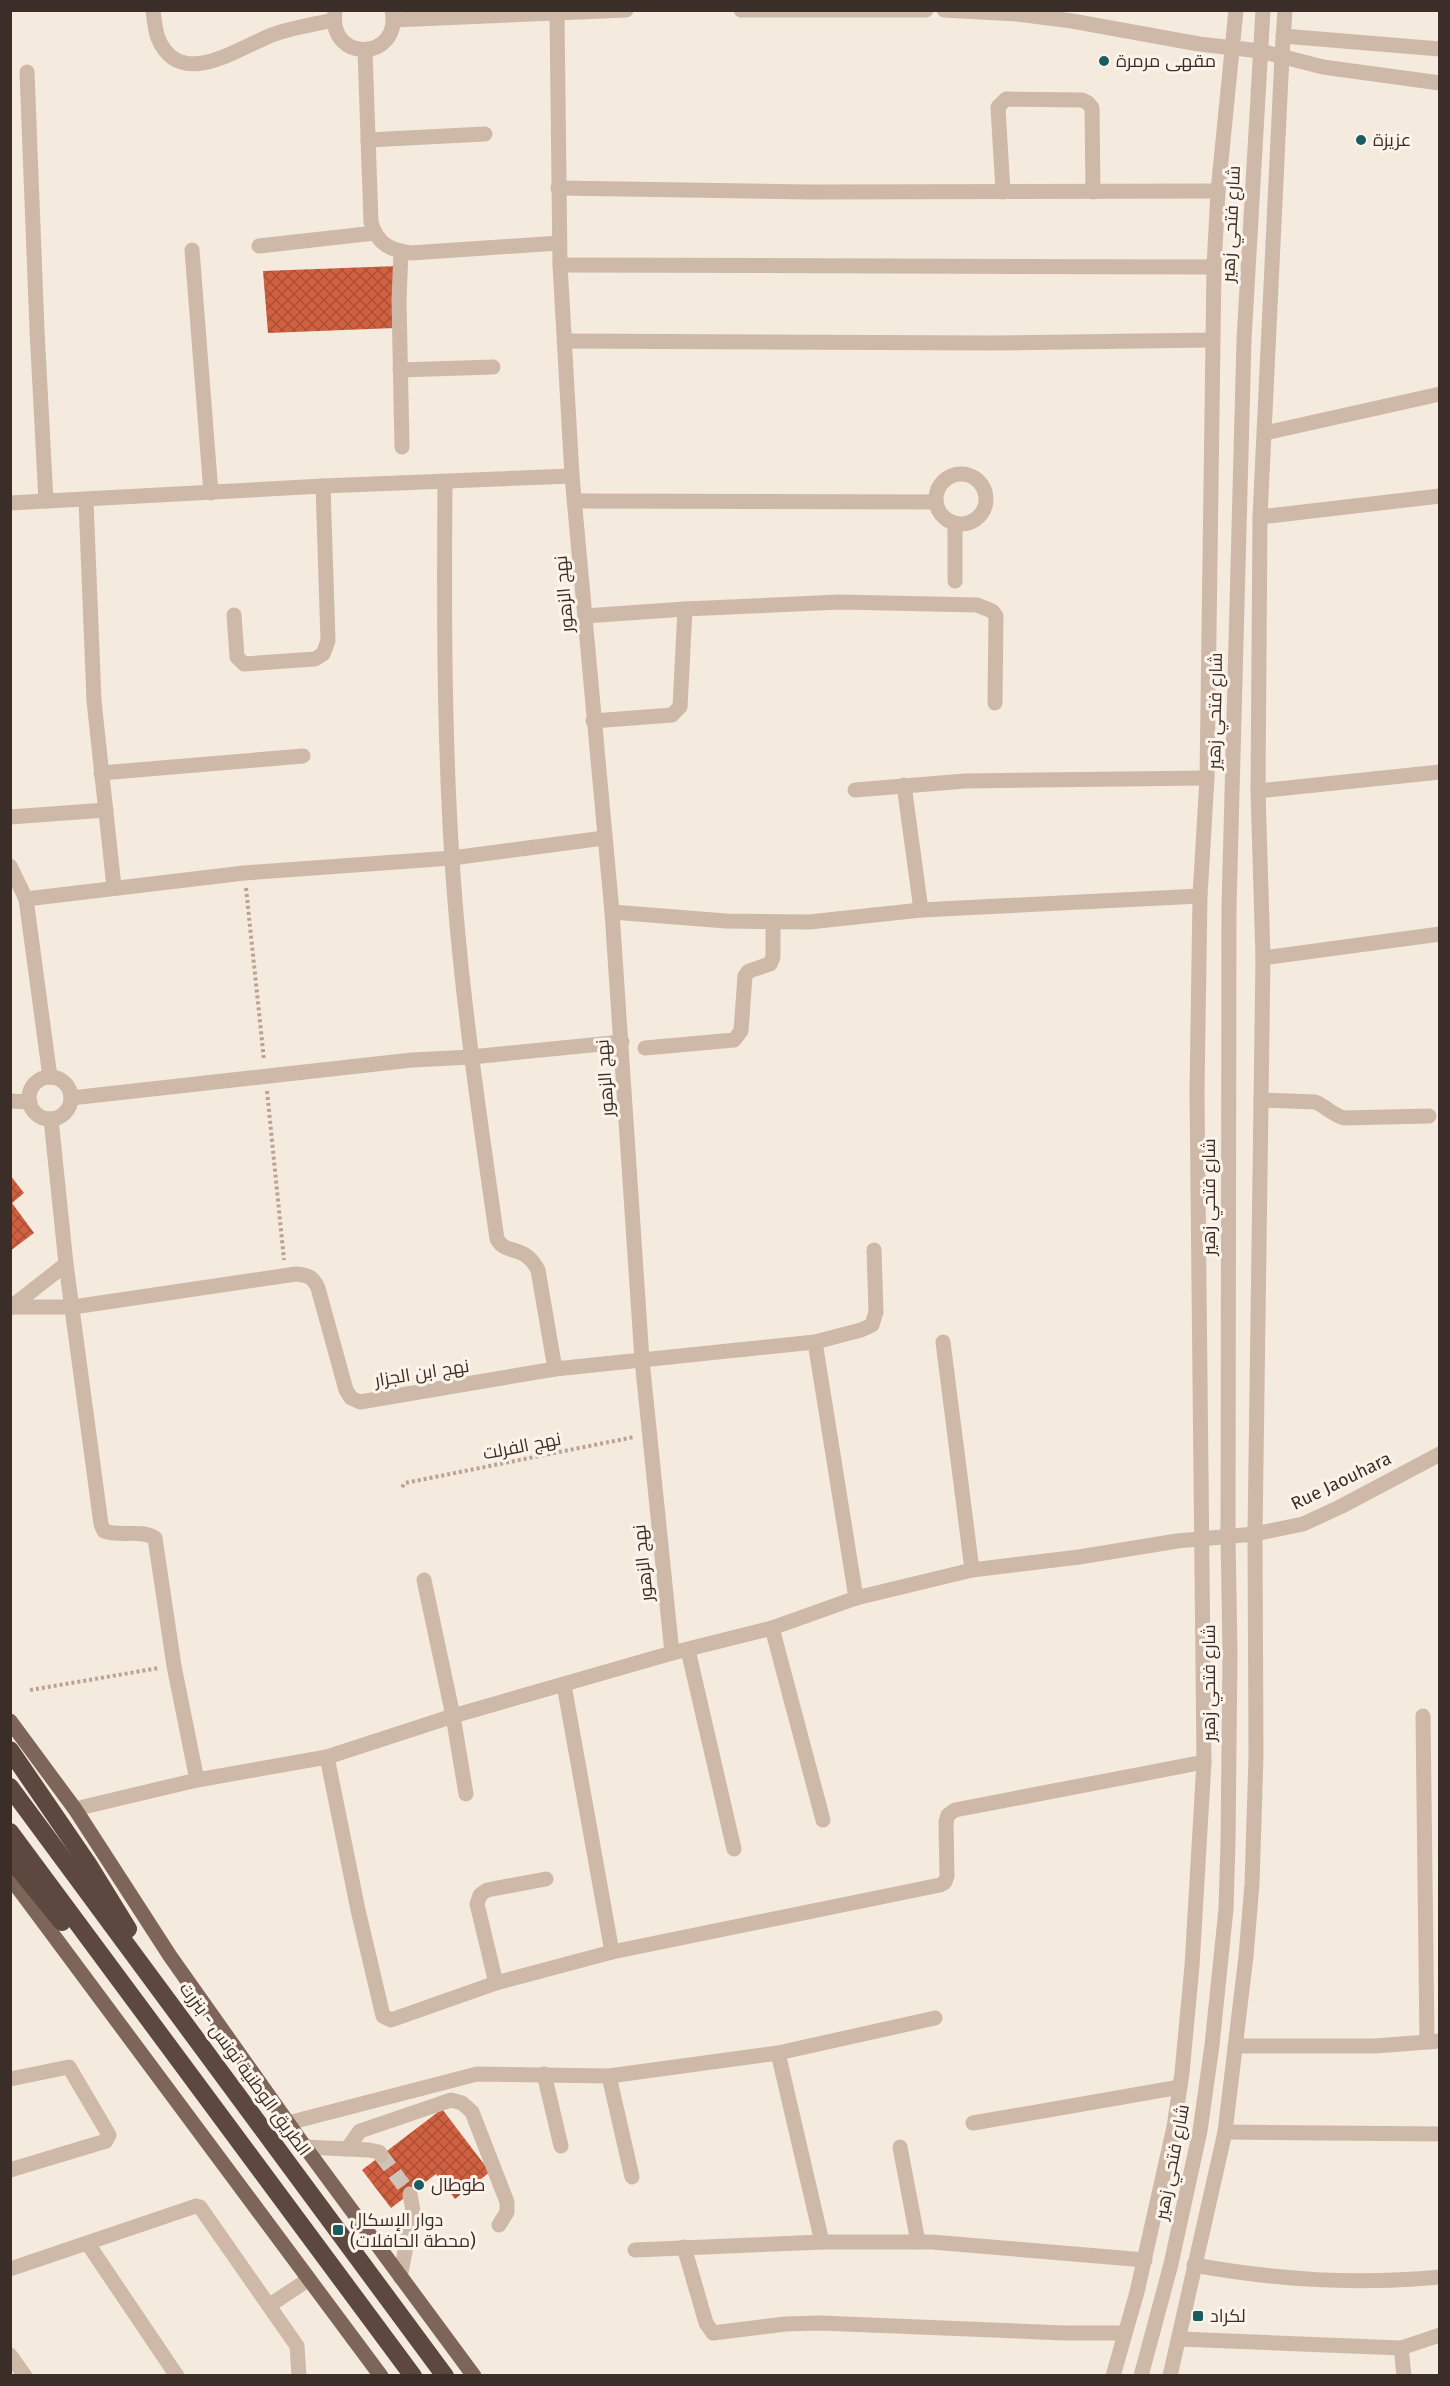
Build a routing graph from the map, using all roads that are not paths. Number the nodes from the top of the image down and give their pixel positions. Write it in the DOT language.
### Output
graph roads {
  1 [pos="153,10"];
  2 [pos="626,10"];
  3 [pos="741,10"];
  4 [pos="926,10"];
  5 [pos="944,10"];
  6 [pos="1236,10"];
  7 [pos="1263,10"];
  8 [pos="1286,10"];
  9 [pos="824,11"];
  10 [pos="557,14"];
  11 [pos="334,15"];
  12 [pos="393,15"];
  13 [pos="1283,36"];
  14 [pos="1233,47"];
  15 [pos="1440,49"];
  16 [pos="365,51"];
  17 [pos="1260,51"];
  18 [pos="1282,55"];
  19 [pos="27,72"];
  20 [pos="1440,83"];
  21 [pos="485,134"];
  22 [pos="368,140"];
  23 [pos="558,188"];
  24 [pos="1218,191"];
  25 [pos="1003,192"];
  26 [pos="1093,192"];
  27 [pos="375,233"];
  28 [pos="559,243"];
  29 [pos="260,246"];
  30 [pos="192,250"];
  31 [pos="401,251"];
  32 [pos="560,265"];
  33 [pos="1214,267"];
  34 [pos="564,340"];
  35 [pos="1212,340"];
  36 [pos="493,367"];
  37 [pos="400,370"];
  38 [pos="1440,394"];
  39 [pos="1265,433"];
  40 [pos="402,447"];
  41 [pos="572,476"];
  42 [pos="445,482"];
  43 [pos="322,486"];
  44 [pos="211,493"];
  45 [pos="1440,496"];
  46 [pos="86,500"];
  47 [pos="46,501"];
  48 [pos="576,501"];
  49 [pos="936,502"];
  50 [pos="10,503"];
  51 [pos="1260,517"];
  52 [pos="954,524"];
  53 [pos="955,581"];
  54 [pos="685,609"];
  55 [pos="234,615"];
  56 [pos="585,616"];
  57 [pos="995,703"];
  58 [pos="593,721"];
  59 [pos="303,756"];
  60 [pos="1440,772"];
  61 [pos="101,773"];
  62 [pos="1207,778"];
  63 [pos="904,785"];
  64 [pos="855,790"];
  65 [pos="1258,791"];
  66 [pos="106,810"];
  67 [pos="10,817"];
  68 [pos="604,838"];
  69 [pos="452,858"];
  70 [pos="10,866"];
  71 [pos="15,885"];
  72 [pos="114,887"];
  73 [pos="1200,896"];
  74 [pos="26,899"];
  75 [pos="921,910"];
  76 [pos="612,912"];
  77 [pos="773,923"];
  78 [pos="1440,934"];
  79 [pos="1263,958"];
  80 [pos="622,1042"];
  81 [pos="645,1048"];
  82 [pos="471,1057"];
  83 [pos="50,1077"];
  84 [pos="71,1098"];
  85 [pos="1261,1100"];
  86 [pos="10,1101"];
  87 [pos="30,1102"];
  88 [pos="1429,1116"];
  89 [pos="51,1119"];
  90 [pos="874,1250"];
  91 [pos="66,1263"];
  92 [pos="12,1307"];
  93 [pos="74,1307"];
  94 [pos="815,1342"];
  95 [pos="943,1342"];
  96 [pos="642,1360"];
  97 [pos="555,1369"];
  98 [pos="1440,1454"];
  99 [pos="1255,1534"];
  100 [pos="1228,1537"];
  101 [pos="1203,1539"];
  102 [pos="972,1570"];
  103 [pos="424,1580"];
  104 [pos="856,1598"];
  105 [pos="772,1628"];
  106 [pos="688,1650"];
  107 [pos="672,1653"];
  108 [pos="564,1685"];
  109 [pos="453,1716"];
  110 [pos="1423,1716"];
  111 [pos="10,1721"];
  112 [pos="10,1750"];
  113 [pos="327,1757"];
  114 [pos="1204,1762"];
  115 [pos="197,1780"];
  116 [pos="10,1787"];
  117 [pos="466,1794"];
  118 [pos="75,1809"];
  119 [pos="823,1820"];
  120 [pos="10,1832"];
  121 [pos="734,1850"];
  122 [pos="10,1858"];
  123 [pos="10,1877"];
  124 [pos="546,1879"];
  125 [pos="612,1952"];
  126 [pos="496,1983"];
  127 [pos="936,2018"];
  128 [pos="190,2030"];
  129 [pos="1433,2042"];
  130 [pos="1236,2046"];
  131 [pos="778,2053"];
  132 [pos="544,2074"];
  133 [pos="609,2076"];
  134 [pos="10,2079"];
  135 [pos="1180,2087"];
  136 [pos="973,2122"];
  137 [pos="288,2123"];
  138 [pos="1226,2132"];
  139 [pos="232,2134"];
  140 [pos="1440,2134"];
  141 [pos="561,2146"];
  142 [pos="305,2147"];
  143 [pos="900,2147"];
  144 [pos="347,2149"];
  145 [pos="381,2155"];
  146 [pos="10,2170"];
  147 [pos="632,2177"];
  148 [pos="410,2194"];
  149 [pos="499,2225"];
  150 [pos="822,2242"];
  151 [pos="918,2242"];
  152 [pos="88,2244"];
  153 [pos="684,2247"];
  154 [pos="635,2250"];
  155 [pos="1145,2260"];
  156 [pos="1194,2265"];
  157 [pos="10,2269"];
  158 [pos="400,2277"];
  159 [pos="1440,2277"];
  160 [pos="309,2279"];
  161 [pos="270,2305"];
  162 [pos="1125,2333"];
  163 [pos="1440,2335"];
  164 [pos="1180,2339"];
  165 [pos="1401,2348"];
  166 [pos="10,2355"];
  167 [pos="25,2376"];
  168 [pos="177,2376"];
  169 [pos="299,2376"];
  170 [pos="381,2376"];
  171 [pos="413,2376"];
  172 [pos="445,2376"];
  173 [pos="474,2376"];
  174 [pos="1113,2376"];
  175 [pos="1141,2376"];
  176 [pos="1170,2376"];
  177 [pos="1404,2376"];
  1 -- 11 [label="street"];
  2 -- 10 [label="street"];
  3 -- 9 [label="street"];
  4 -- 9 [label="street"];
  5 -- 14 [label="street"];
  6 -- 14 [label="street"];
  7 -- 17 [label="street, شارع فتحي زهير"];
  8 -- 13 [label="street"];
  10 -- 12 [label="street"];
  10 -- 23 [label="street, نهج الزهور"];
  11 -- 16 [label="street"];
  12 -- 16 [label="street"];
  13 -- 15 [label="street"];
  13 -- 18 [label="street"];
  14 -- 17 [label="street"];
  14 -- 24 [label="street"];
  16 -- 22 [label="street"];
  17 -- 18 [label="street"];
  17 -- 100 [label="street, شارع فتحي زهير"];
  18 -- 20 [label="street"];
  18 -- 39 [label="street"];
  19 -- 47 [label="street"];
  21 -- 22 [label="street"];
  22 -- 27 [label="street"];
  23 -- 25 [label="street"];
  23 -- 28 [label="street, نهج الزهور"];
  24 -- 26 [label="street"];
  24 -- 33 [label="street"];
  25 -- 26 [label="street"];
  25 -- 26 [label="street"];
  27 -- 29 [label="street"];
  27 -- 31 [label="street"];
  28 -- 31 [label="street"];
  28 -- 32 [label="street, نهج الزهور"];
  30 -- 44 [label="street"];
  31 -- 37 [label="street"];
  32 -- 33 [label="street"];
  32 -- 34 [label="street, نهج الزهور"];
  33 -- 35 [label="street"];
  34 -- 35 [label="street"];
  34 -- 41 [label="street, نهج الزهور"];
  35 -- 62 [label="street"];
  36 -- 37 [label="street"];
  37 -- 40 [label="street"];
  38 -- 39 [label="street"];
  39 -- 51 [label="street"];
  41 -- 42 [label="street"];
  41 -- 48 [label="street, نهج الزهور"];
  42 -- 43 [label="street"];
  42 -- 69 [label="street"];
  43 -- 44 [label="street"];
  43 -- 55 [label="street"];
  44 -- 46 [label="street"];
  45 -- 51 [label="street"];
  46 -- 47 [label="street"];
  46 -- 61 [label="street"];
  47 -- 50 [label="street"];
  48 -- 49 [label="street"];
  48 -- 56 [label="street, نهج الزهور"];
  49 -- 52 [label="street"];
  49 -- 52 [label="street"];
  51 -- 65 [label="street"];
  52 -- 53 [label="street"];
  54 -- 56 [label="street"];
  54 -- 57 [label="street"];
  54 -- 58 [label="street"];
  56 -- 58 [label="street, نهج الزهور"];
  58 -- 68 [label="street, نهج الزهور"];
  59 -- 61 [label="street"];
  60 -- 65 [label="street"];
  61 -- 66 [label="street"];
  62 -- 63 [label="street"];
  62 -- 73 [label="street"];
  63 -- 64 [label="street"];
  63 -- 75 [label="street"];
  65 -- 79 [label="street"];
  66 -- 67 [label="street"];
  66 -- 72 [label="street"];
  68 -- 69 [label="street"];
  68 -- 76 [label="street, نهج الزهور"];
  69 -- 72 [label="street"];
  69 -- 82 [label="street"];
  70 -- 71 [label="street"];
  71 -- 74 [label="street"];
  72 -- 74 [label="street"];
  73 -- 75 [label="street"];
  73 -- 101 [label="street"];
  74 -- 83 [label="street"];
  75 -- 77 [label="street"];
  76 -- 77 [label="street"];
  76 -- 80 [label="street, نهج الزهور"];
  77 -- 81 [label="street"];
  78 -- 79 [label="street"];
  79 -- 85 [label="street"];
  80 -- 82 [label="street"];
  80 -- 96 [label="street, نهج الزهور"];
  82 -- 84 [label="street"];
  82 -- 97 [label="street"];
  83 -- 84 [label="street"];
  83 -- 87 [label="street"];
  84 -- 89 [label="street"];
  85 -- 88 [label="street"];
  85 -- 99 [label="street"];
  86 -- 87 [label="street"];
  87 -- 89 [label="street"];
  89 -- 91 [label="street"];
  90 -- 94 [label="street, نهج ابن الجزار"];
  91 -- 92 [label="street"];
  91 -- 93 [label="street"];
  92 -- 93 [label="street"];
  93 -- 97 [label="street, نهج ابن الجزار"];
  93 -- 115 [label="street"];
  94 -- 96 [label="street, نهج ابن الجزار"];
  94 -- 104 [label="street"];
  95 -- 102 [label="street"];
  96 -- 97 [label="street, نهج ابن الجزار"];
  96 -- 107 [label="street, نهج الزهور"];
  98 -- 99 [label="street, Rue Jaouhara"];
  99 -- 100 [label="street, Rue Jaouhara"];
  99 -- 130 [label="street"];
  100 -- 101 [label="street, Rue Jaouhara"];
  100 -- 175 [label="street, شارع فتحي زهير"];
  101 -- 102 [label="street, Rue Jaouhara"];
  101 -- 114 [label="street"];
  102 -- 104 [label="street, Rue Jaouhara"];
  103 -- 109 [label="street"];
  104 -- 105 [label="street, Rue Jaouhara"];
  105 -- 106 [label="street, Rue Jaouhara"];
  105 -- 119 [label="street"];
  106 -- 107 [label="street, Rue Jaouhara"];
  106 -- 121 [label="street"];
  107 -- 108 [label="street, Rue Jaouhara"];
  108 -- 109 [label="street, Rue Jaouhara"];
  108 -- 125 [label="street"];
  109 -- 113 [label="street, Rue Jaouhara"];
  109 -- 117 [label="street"];
  110 -- 129 [label="street"];
  111 -- 118 [label="main road"];
  112 -- 128 [label="highway"];
  113 -- 115 [label="street, Rue Jaouhara"];
  113 -- 126 [label="street"];
  114 -- 125 [label="street"];
  114 -- 135 [label="street"];
  115 -- 118 [label="street, Rue Jaouhara"];
  116 -- 128 [label="highway, الطريق الوطنية تونس - بنزرت"];
  118 -- 137 [label="main road"];
  120 -- 139 [label="highway"];
  122 -- 139 [label="highway"];
  123 -- 160 [label="main road"];
  124 -- 126 [label="street"];
  125 -- 126 [label="street"];
  127 -- 131 [label="street"];
  128 -- 172 [label="highway, الطريق الوطنية تونس - بنزرت"];
  129 -- 130 [label="street"];
  130 -- 138 [label="street"];
  131 -- 133 [label="street"];
  131 -- 150 [label="street"];
  132 -- 133 [label="street"];
  132 -- 137 [label="street"];
  132 -- 141 [label="street"];
  133 -- 147 [label="street"];
  134 -- 146 [label="street"];
  135 -- 136 [label="street"];
  135 -- 155 [label="street"];
  137 -- 142 [label="main road"];
  138 -- 140 [label="street"];
  138 -- 156 [label="street"];
  139 -- 171 [label="highway"];
  142 -- 144 [label="street"];
  142 -- 158 [label="main road"];
  143 -- 151 [label="street"];
  144 -- 145 [label="street"];
  144 -- 149 [label="street"];
  148 -- 158 [label="street"];
  150 -- 151 [label="street"];
  150 -- 153 [label="street"];
  151 -- 155 [label="street"];
  152 -- 157 [label="street"];
  152 -- 161 [label="street"];
  152 -- 168 [label="street"];
  153 -- 154 [label="street"];
  153 -- 162 [label="street"];
  155 -- 162 [label="street"];
  156 -- 159 [label="street"];
  156 -- 164 [label="street"];
  158 -- 173 [label="main road"];
  160 -- 161 [label="street"];
  160 -- 170 [label="main road"];
  161 -- 169 [label="street"];
  162 -- 174 [label="street"];
  163 -- 165 [label="street"];
  164 -- 165 [label="street"];
  164 -- 176 [label="street"];
  165 -- 177 [label="street"];
  166 -- 167 [label="street"];
}
